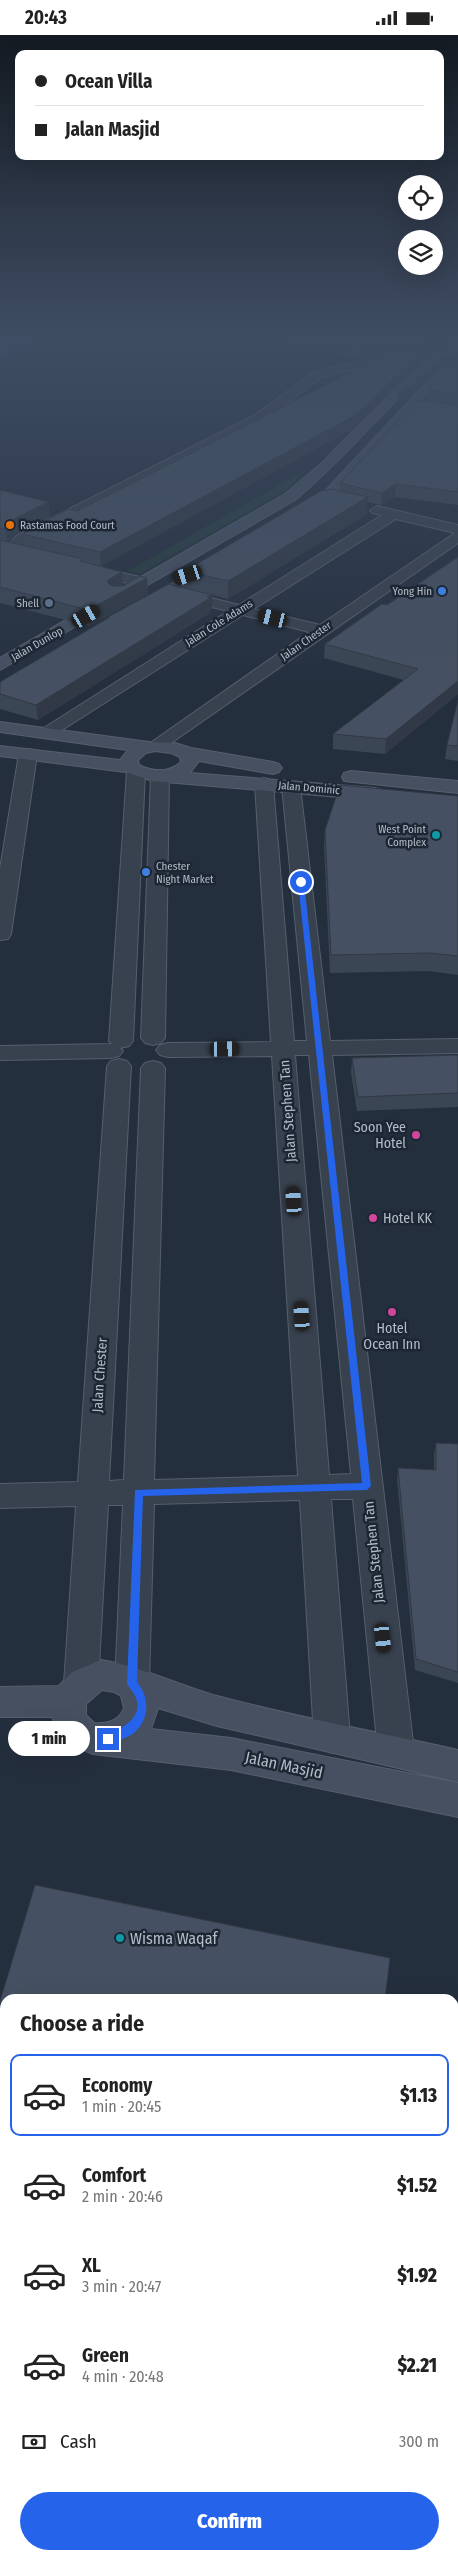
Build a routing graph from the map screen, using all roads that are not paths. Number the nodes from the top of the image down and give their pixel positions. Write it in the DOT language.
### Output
graph roads {
  1 [pos="194,453"];
  2 [pos="338,453"];
  3 [pos="374,453"];
  4 [pos="337,497"];
  5 [pos="363,502"];
  6 [pos="279,504"];
  7 [pos="404,507"];
  8 [pos="287,521"];
  9 [pos="458,529"];
  10 [pos="458,536"];
  11 [pos="0,543"];
  12 [pos="20,545"];
  13 [pos="0,548"];
  14 [pos="458,551"];
  15 [pos="229,555"];
  16 [pos="39,557"];
  17 [pos="68,564"];
  18 [pos="205,569"];
  19 [pos="144,582"];
  20 [pos="167,591"];
  21 [pos="133,610"];
  22 [pos="241,610"];
  23 [pos="322,630"];
  24 [pos="0,665"];
  25 [pos="0,727"];
  26 [pos="45,733"];
  27 [pos="152,746"];
  28 [pos="181,750"];
  29 [pos="0,751"];
  30 [pos="28,754"];
  31 [pos="133,769"];
  32 [pos="160,776"];
  33 [pos="277,780"];
  34 [pos="458,787"];
  35 [pos="458,802"];
  36 [pos="0,934"];
  37 [pos="458,1046"];
  38 [pos="319,1048"];
  39 [pos="283,1049"];
  40 [pos="158,1052"];
  41 [pos="0,1053"];
  42 [pos="117,1053"];
  43 [pos="367,1486"];
  44 [pos="314,1487"];
  45 [pos="138,1492"];
  46 [pos="93,1493"];
  47 [pos="0,1496"];
  48 [pos="132,1684"];
  49 [pos="75,1693"];
  50 [pos="0,1702"];
  51 [pos="332,1737"];
  52 [pos="108,1739"];
  53 [pos="396,1751"];
  54 [pos="458,1766"];
  55 [pos="458,1801"];
  1 -- 12 [label="street"];
  2 -- 6 [label="main road, Jalan Dunlop"];
  3 -- 4 [label="main road"];
  4 -- 6 [label="main road"];
  4 -- 8 [label="main road"];
  5 -- 7 [label="street"];
  6 -- 19 [label="main road, Jalan Dunlop"];
  7 -- 9 [label="street"];
  7 -- 22 [label="street, Jalan Cole Adams"];
  10 -- 23 [label="street, Jalan Chester"];
  11 -- 12 [label="street"];
  12 -- 13 [label="street"];
  12 -- 16 [label="street"];
  14 -- 28 [label="street, Jalan Chester"];
  15 -- 18 [label="main road"];
  17 -- 19 [label="street"];
  18 -- 19 [label="main road"];
  18 -- 20 [label="main road"];
  19 -- 24 [label="main road, Jalan Dunlop"];
  20 -- 21 [label="main road"];
  20 -- 22 [label="street"];
  22 -- 23 [label="street"];
  22 -- 26 [label="street, Jalan Cole Adams"];
  23 -- 27 [label="street, Jalan Chester"];
  25 -- 26 [label="main road"];
  26 -- 27 [label="main road"];
  27 -- 28 [label="main road, Jalan Dominic"];
  27 -- 31 [label="main road"];
  28 -- 32 [label="main road"];
  28 -- 33 [label="main road, Jalan Dominic"];
  29 -- 30 [label="main road"];
  30 -- 31 [label="main road"];
  30 -- 36 [label="street"];
  31 -- 32 [label="main road, Jalan Dominic"];
  31 -- 42 [label="street, Jalan Chester"];
  32 -- 33 [label="main road, Jalan Dominic"];
  32 -- 40 [label="street"];
  33 -- 34 [label="main road, Jalan Dominic"];
  33 -- 35 [label="main road, Jalan Dominic"];
  33 -- 38 [label="street, Jalan Stephen Tan"];
  33 -- 39 [label="street, Jalan Stephen Tan"];
  37 -- 38 [label="street"];
  38 -- 39 [label="street"];
  38 -- 43 [label="street, Jalan Stephen Tan"];
  39 -- 40 [label="street"];
  39 -- 44 [label="street, Jalan Stephen Tan"];
  40 -- 42 [label="street"];
  40 -- 42 [label="street"];
  40 -- 45 [label="street"];
  41 -- 42 [label="street"];
  42 -- 46 [label="street, Jalan Chester"];
  43 -- 44 [label="street"];
  43 -- 53 [label="street, Jalan Stephen Tan"];
  44 -- 45 [label="street"];
  44 -- 51 [label="street, Jalan Stephen Tan"];
  45 -- 46 [label="street"];
  45 -- 48 [label="street"];
  46 -- 47 [label="street"];
  46 -- 49 [label="street, Jalan Chester"];
  48 -- 49 [label="main road"];
  48 -- 51 [label="main road"];
  48 -- 52 [label="main road"];
  49 -- 50 [label="main road"];
  49 -- 52 [label="main road, Jalan Masjid"];
  51 -- 53 [label="main road"];
  52 -- 55 [label="main road, Jalan Masjid"];
  53 -- 54 [label="main road"];
}
